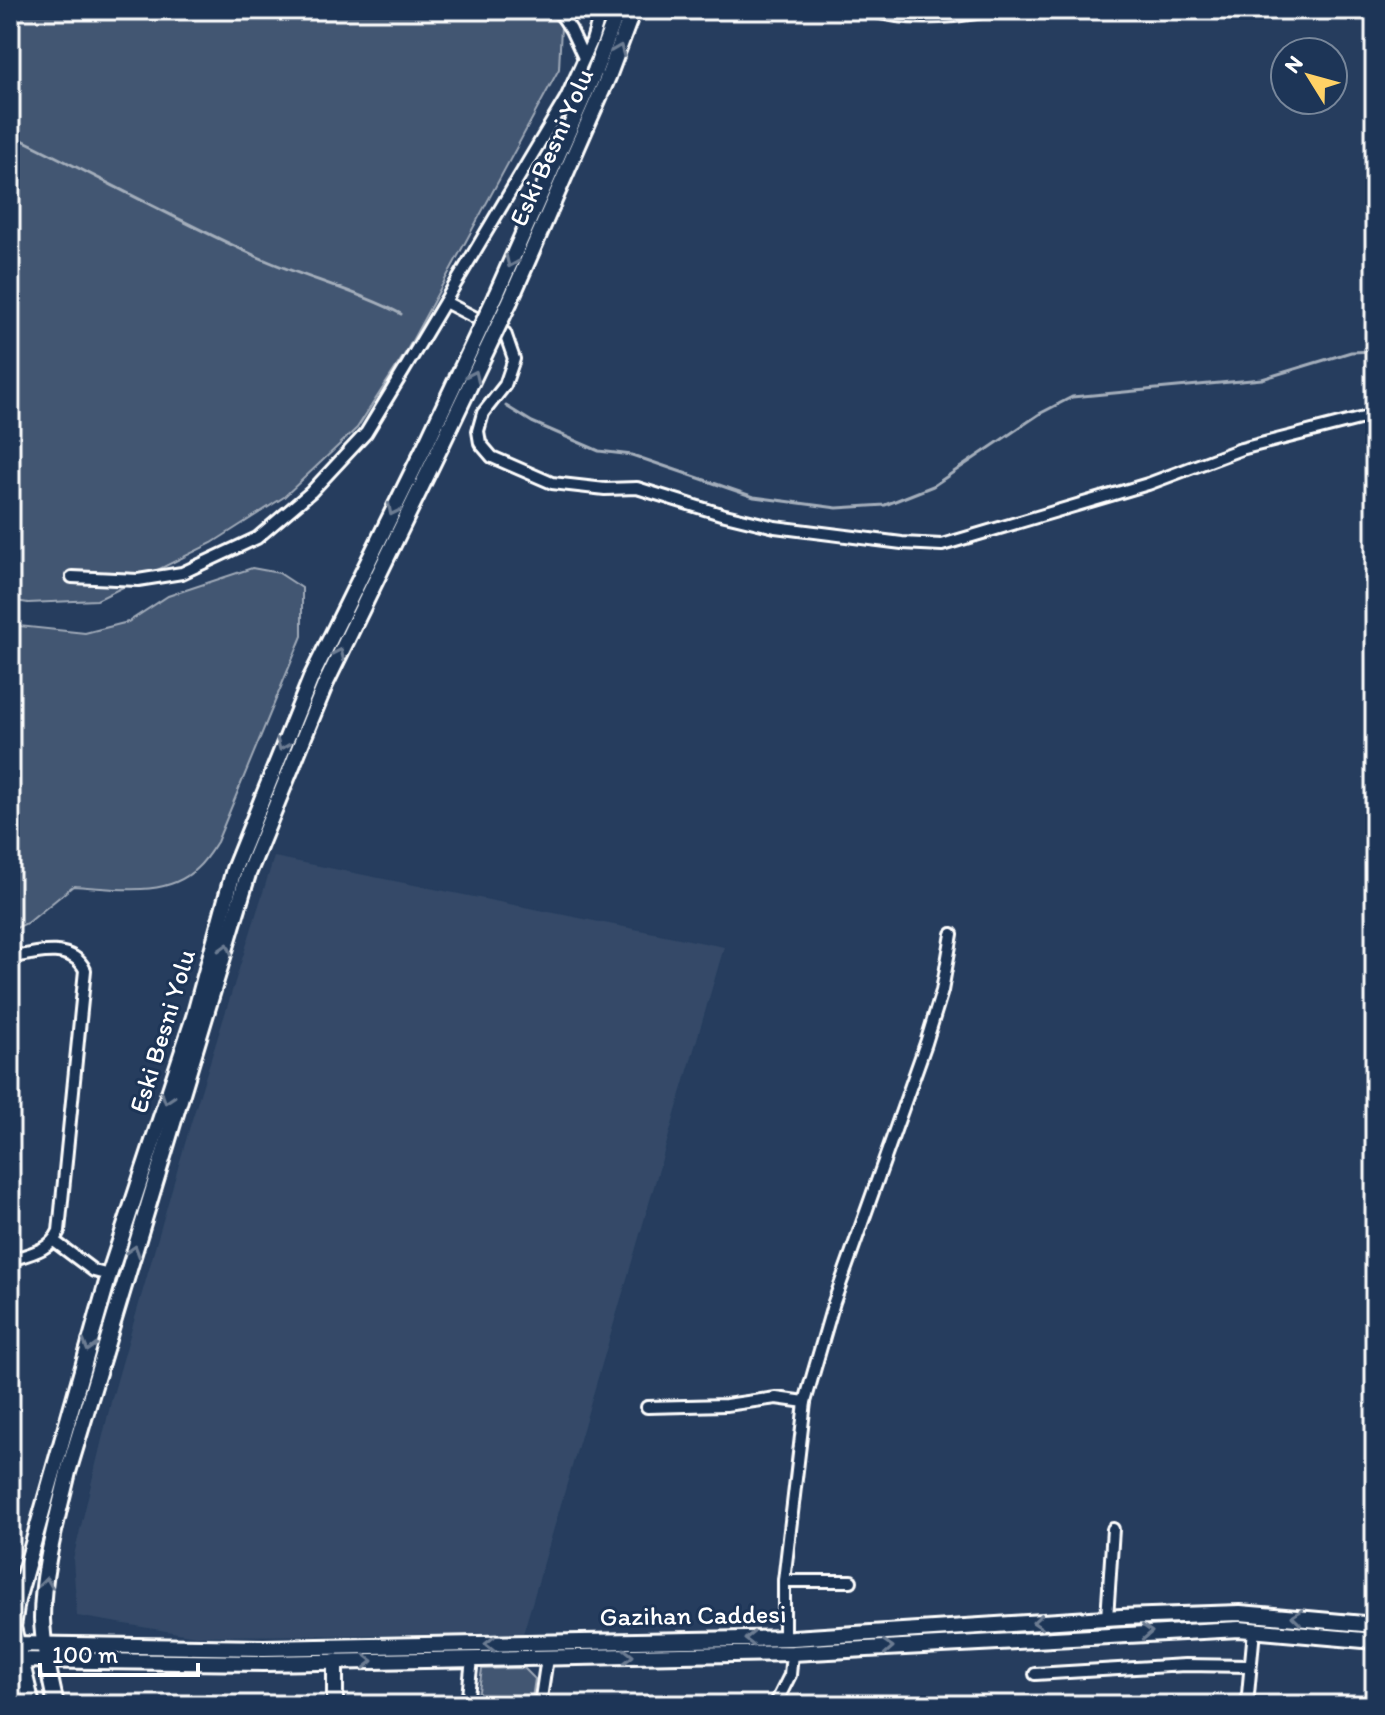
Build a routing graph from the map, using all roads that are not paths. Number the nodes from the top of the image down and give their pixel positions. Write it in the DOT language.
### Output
graph roads {
  1 [pos="558,10"];
  2 [pos="601,10"];
  3 [pos="618,10"];
  4 [pos="633,10"];
  5 [pos="869,10"];
  6 [pos="994,10"];
  7 [pos="1135,10"];
  8 [pos="1153,10"];
  9 [pos="584,58"];
  10 [pos="503,298"];
  11 [pos="445,302"];
  12 [pos="1375,415"];
  13 [pos="434,443"];
  14 [pos="72,577"];
  15 [pos="952,934"];
  16 [pos="10,958"];
  17 [pos="54,1241"];
  18 [pos="10,1260"];
  19 [pos="109,1275"];
  20 [pos="805,1402"];
  21 [pos="647,1407"];
  22 [pos="1113,1529"];
  23 [pos="784,1581"];
  24 [pos="851,1581"];
  25 [pos="17,1600"];
  26 [pos="10,1615"];
  27 [pos="1107,1618"];
  28 [pos="1375,1625"];
  29 [pos="1254,1630"];
  30 [pos="784,1638"];
  31 [pos="1375,1641"];
  32 [pos="14,1644"];
  33 [pos="45,1645"];
  34 [pos="792,1653"];
  35 [pos="547,1658"];
  36 [pos="472,1659"];
  37 [pos="15,1660"];
  38 [pos="48,1660"];
  39 [pos="335,1661"];
  40 [pos="1250,1666"];
  41 [pos="1035,1674"];
  42 [pos="32,1705"];
  43 [pos="56,1705"];
  44 [pos="335,1705"];
  45 [pos="467,1705"];
  46 [pos="540,1705"];
  47 [pos="775,1705"];
  48 [pos="1247,1705"];
  1 -- 9 [label="street"];
  2 -- 9 [label="street"];
  3 -- 10 [label="main road, Eski Besni Yolu, one-way"];
  10 -- 4 [label="main road, Eski Besni Yolu, one-way"];
  5 -- 6 [label="street"];
  7 -- 8 [label="street"];
  9 -- 11 [label="street"];
  10 -- 13 [label="main road, bridge"];
  11 -- 12 [label="street"];
  11 -- 14 [label="street"];
  13 -- 19 [label="main road, Eski Besni Yolu, one-way"];
  33 -- 13 [label="main road, Eski Besni Yolu, one-way"];
  15 -- 20 [label="street"];
  16 -- 17 [label="street"];
  17 -- 18 [label="street"];
  17 -- 19 [label="street"];
  19 -- 25 [label="main road, Eski Besni Yolu, one-way"];
  20 -- 21 [label="street"];
  20 -- 23 [label="street"];
  22 -- 27 [label="street"];
  23 -- 24 [label="street"];
  23 -- 30 [label="street"];
  25 -- 26 [label="main road"];
  25 -- 32 [label="main road, Eski Besni Yolu"];
  28 -- 27 [label="main road, Gazihan Caddesi, one-way"];
  27 -- 30 [label="main road, Gazihan Caddesi, one-way"];
  29 -- 31 [label="main road, Gazihan Caddesi"];
  34 -- 29 [label="main road, Gazihan Caddesi, one-way"];
  29 -- 40 [label="street"];
  30 -- 33 [label="main road, Gazihan Caddesi, one-way"];
  32 -- 33 [label="main road, Gazihan Caddesi"];
  32 -- 37 [label="main road, Eski Besni Yolu"];
  33 -- 38 [label="main road, Eski Besni Yolu"];
  35 -- 34 [label="main road, Gazihan Caddesi, one-way"];
  34 -- 47 [label="street"];
  35 -- 36 [label="main road, Gazihan Caddesi"];
  35 -- 46 [label="street"];
  39 -- 36 [label="main road, Gazihan Caddesi, one-way"];
  36 -- 45 [label="street"];
  37 -- 38 [label="main road, Gazihan Caddesi"];
  37 -- 42 [label="main road, Eski Besni Yolu"];
  38 -- 39 [label="main road, Gazihan Caddesi"];
  38 -- 43 [label="main road, Eski Besni Yolu"];
  39 -- 44 [label="main road"];
  40 -- 41 [label="street"];
  40 -- 48 [label="street"];
}
